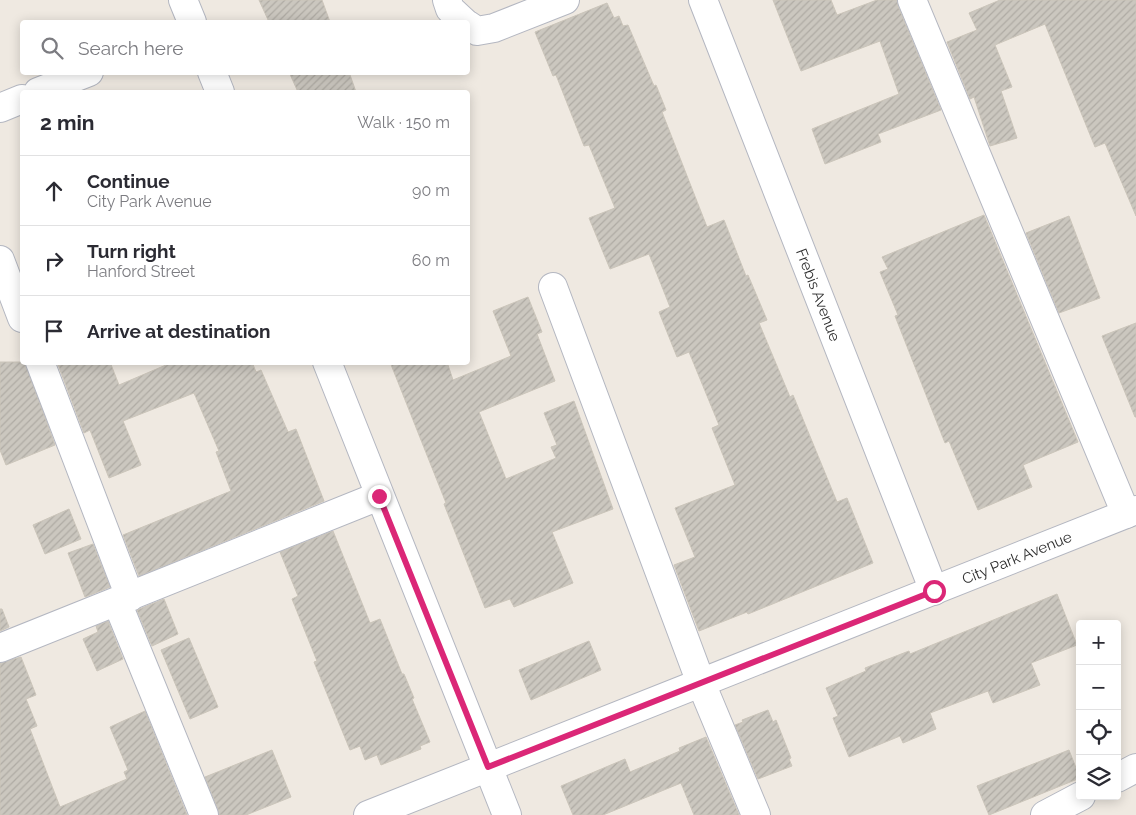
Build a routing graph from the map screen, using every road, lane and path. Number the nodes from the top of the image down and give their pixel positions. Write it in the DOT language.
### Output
graph roads {
  1 [pos="183,0"];
  2 [pos="447,0"];
  3 [pos="565,0"];
  4 [pos="703,0"];
  5 [pos="912,0"];
  6 [pos="191,20"];
  7 [pos="462,20"];
  8 [pos="470,27"];
  9 [pos="81,75"];
  10 [pos="213,75"];
  11 [pos="43,90"];
  12 [pos="219,90"];
  13 [pos="20,100"];
  14 [pos="0,108"];
  15 [pos="0,260"];
  16 [pos="553,287"];
  17 [pos="20,313"];
  18 [pos="41,365"];
  19 [pos="328,365"];
  20 [pos="379,496"];
  21 [pos="1131,512"];
  22 [pos="934,591"];
  23 [pos="123,600"];
  24 [pos="0,648"];
  25 [pos="701,683"];
  26 [pos="488,767"];
  27 [pos="1136,768"];
  28 [pos="1121,776"];
  29 [pos="1076,799"];
  30 [pos="204,815"];
  31 [pos="368,815"];
  32 [pos="507,815"];
  33 [pos="756,815"];
  34 [pos="1044,815"];
  1 -- 6 [label="street"];
  2 -- 7 [label="street"];
  3 -- 8 [label="street"];
  4 -- 22 [label="street, Frebis Avenue"];
  5 -- 21 [label="street"];
  9 -- 11 [label="street"];
  10 -- 12 [label="street"];
  13 -- 14 [label="street"];
  15 -- 17 [label="street"];
  16 -- 25 [label="street"];
  18 -- 23 [label="street"];
  19 -- 20 [label="street"];
  20 -- 23 [label="street"];
  20 -- 26 [label="street"];
  21 -- 22 [label="street, City Park Avenue"];
  22 -- 25 [label="street, City Park Avenue"];
  23 -- 24 [label="street"];
  23 -- 30 [label="street"];
  25 -- 26 [label="street, City Park Avenue"];
  25 -- 33 [label="street"];
  26 -- 31 [label="street, City Park Avenue"];
  26 -- 32 [label="street"];
  27 -- 28 [label="street"];
  29 -- 34 [label="street"];
}
